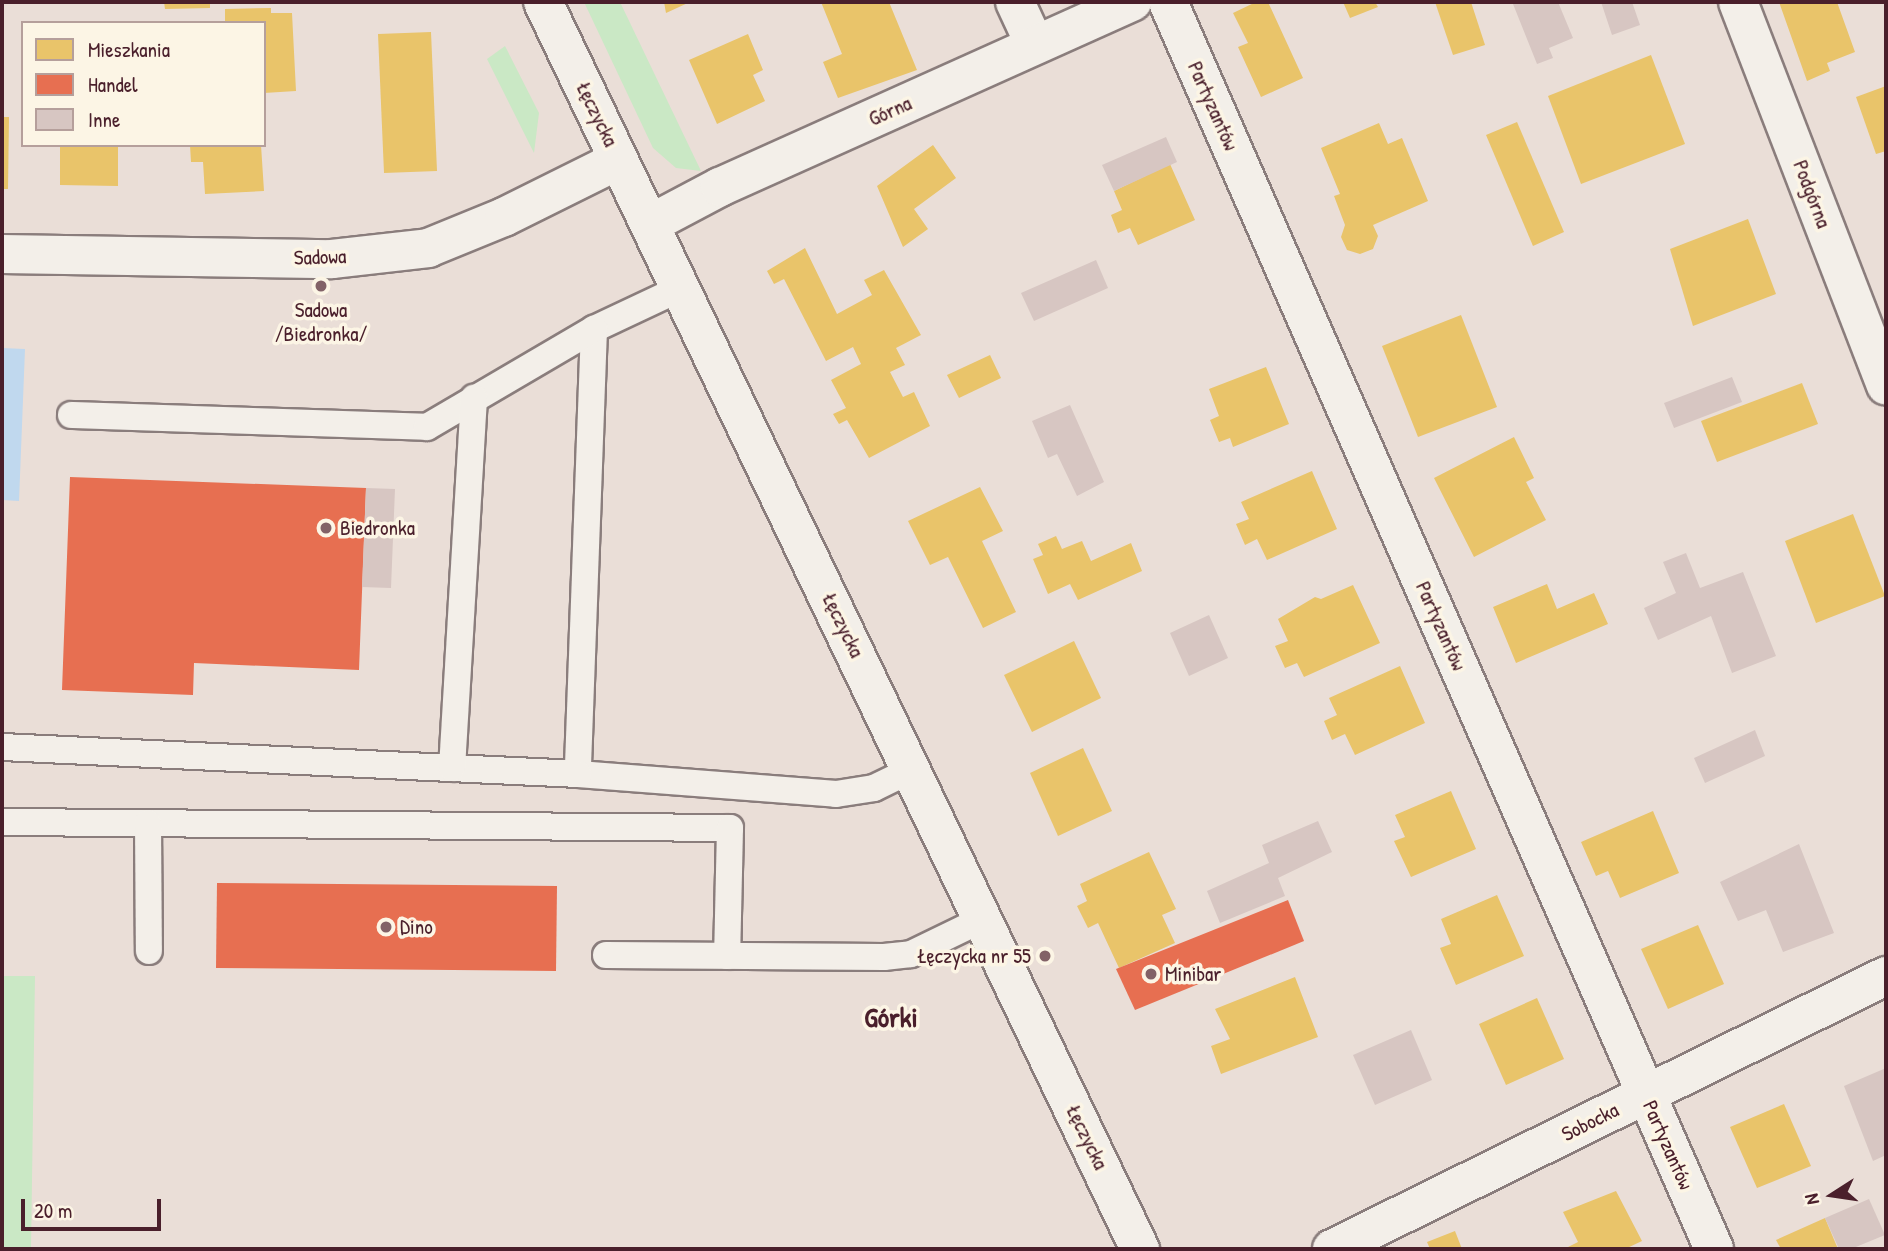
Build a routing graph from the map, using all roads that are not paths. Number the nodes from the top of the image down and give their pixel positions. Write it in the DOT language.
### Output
graph roads {
  1 [pos="543,2"];
  2 [pos="1015,2"];
  3 [pos="1132,2"];
  4 [pos="1168,2"];
  5 [pos="1738,2"];
  6 [pos="1035,45"];
  7 [pos="619,160"];
  8 [pos="650,224"];
  9 [pos="2,254"];
  10 [pos="681,288"];
  11 [pos="594,328"];
  12 [pos="1886,385"];
  13 [pos="474,398"];
  14 [pos="71,415"];
  15 [pos="2,747"];
  16 [pos="452,768"];
  17 [pos="913,769"];
  18 [pos="578,774"];
  19 [pos="2,822"];
  20 [pos="148,823"];
  21 [pos="983,919"];
  22 [pos="149,951"];
  23 [pos="606,955"];
  24 [pos="727,956"];
  25 [pos="1886,976"];
  26 [pos="1645,1094"];
  27 [pos="1140,1249"];
  28 [pos="1332,1249"];
  29 [pos="1714,1249"];
  1 -- 7 [label="street, Łęczycka"];
  2 -- 6 [label="street"];
  3 -- 6 [label="street, Górna"];
  4 -- 26 [label="street, Partyzantów"];
  5 -- 12 [label="street, Podgórna"];
  6 -- 8 [label="street, Górna"];
  7 -- 8 [label="street, Łęczycka"];
  7 -- 9 [label="street, Sadowa"];
  8 -- 10 [label="street, Łęczycka"];
  10 -- 11 [label="lane"];
  10 -- 17 [label="street, Łęczycka"];
  11 -- 13 [label="lane"];
  11 -- 18 [label="lane"];
  13 -- 14 [label="lane"];
  13 -- 16 [label="lane"];
  15 -- 16 [label="lane"];
  16 -- 18 [label="lane"];
  17 -- 18 [label="lane"];
  17 -- 21 [label="street, Łęczycka"];
  19 -- 20 [label="lane"];
  20 -- 22 [label="lane"];
  20 -- 24 [label="lane"];
  21 -- 24 [label="lane"];
  21 -- 27 [label="street, Łęczycka"];
  23 -- 24 [label="lane"];
  25 -- 26 [label="street, Sobocka"];
  26 -- 28 [label="street, Sobocka"];
  26 -- 29 [label="street, Partyzantów"];
}
